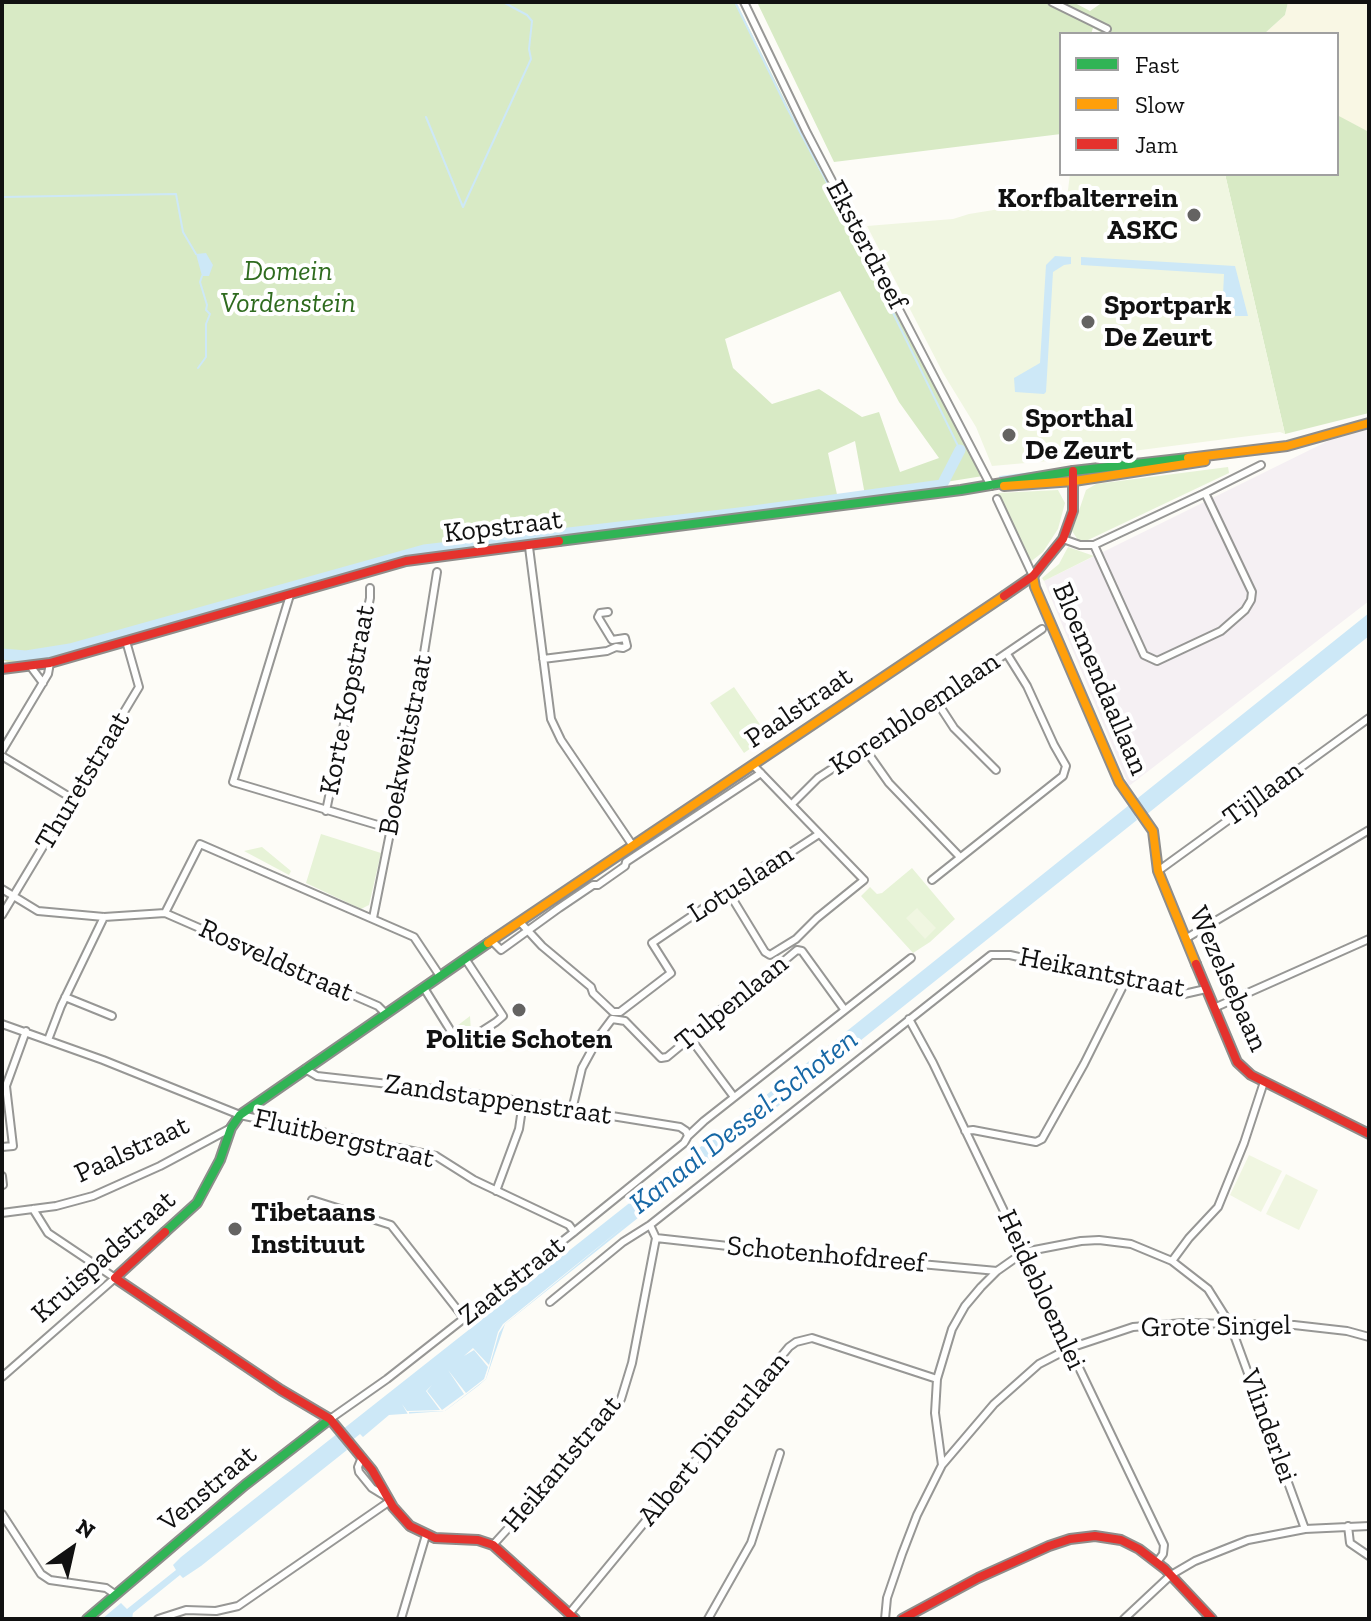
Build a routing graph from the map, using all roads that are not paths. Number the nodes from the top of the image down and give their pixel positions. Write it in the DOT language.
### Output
graph roads {
  1 [pos="744,2"];
  2 [pos="1052,2"];
  3 [pos="1107,29"];
  4 [pos="1369,423"];
  5 [pos="1261,465"];
  6 [pos="1074,476"];
  7 [pos="991,486"];
  8 [pos="1205,493"];
  9 [pos="997,499"];
  10 [pos="1063,539"];
  11 [pos="1094,545"];
  12 [pos="529,547"];
  13 [pos="437,572"];
  14 [pos="1033,576"];
  15 [pos="370,588"];
  16 [pos="290,595"];
  17 [pos="608,612"];
  18 [pos="1042,629"];
  19 [pos="126,641"];
  20 [pos="1007,654"];
  21 [pos="543,659"];
  22 [pos="50,663"];
  23 [pos="31,667"];
  24 [pos="2,669"];
  25 [pos="2,675"];
  26 [pos="43,683"];
  27 [pos="939,705"];
  28 [pos="1369,718"];
  29 [pos="865,749"];
  30 [pos="2,754"];
  31 [pos="754,766"];
  32 [pos="996,770"];
  33 [pos="761,773"];
  34 [pos="73,799"];
  35 [pos="792,804"];
  36 [pos="326,811"];
  37 [pos="1145,819"];
  38 [pos="391,829"];
  39 [pos="1369,830"];
  40 [pos="819,834"];
  41 [pos="633,846"];
  42 [pos="960,857"];
  43 [pos="1158,871"];
  44 [pos="932,880"];
  45 [pos="2,889"];
  46 [pos="729,893"];
  47 [pos="13,896"];
  48 [pos="165,913"];
  49 [pos="2,915"];
  50 [pos="104,917"];
  51 [pos="373,918"];
  52 [pos="520,922"];
  53 [pos="529,931"];
  54 [pos="1185,939"];
  55 [pos="1369,939"];
  56 [pos="493,942"];
  57 [pos="911,958"];
  58 [pos="466,960"];
  59 [pos="440,976"];
  60 [pos="1126,980"];
  61 [pos="424,988"];
  62 [pos="1206,989"];
  63 [pos="65,997"];
  64 [pos="1214,1008"];
  65 [pos="844,1009"];
  66 [pos="385,1013"];
  67 [pos="112,1016"];
  68 [pos="909,1019"];
  69 [pos="2,1024"];
  70 [pos="26,1031"];
  71 [pos="690,1038"];
  72 [pos="48,1040"];
  73 [pos="305,1069"];
  74 [pos="1264,1082"];
  75 [pos="734,1097"];
  76 [pos="523,1102"];
  77 [pos="4,1110"];
  78 [pos="572,1110"];
  79 [pos="240,1115"];
  80 [pos="231,1128"];
  81 [pos="965,1131"];
  82 [pos="1369,1134"];
  83 [pos="688,1136"];
  84 [pos="2,1147"];
  85 [pos="2,1176"];
  86 [pos="3,1185"];
  87 [pos="496,1191"];
  88 [pos="312,1200"];
  89 [pos="33,1209"];
  90 [pos="2,1213"];
  91 [pos="650,1225"];
  92 [pos="574,1232"];
  93 [pos="656,1238"];
  94 [pos="1024,1252"];
  95 [pos="1172,1261"];
  96 [pos="997,1271"];
  97 [pos="115,1278"];
  98 [pos="550,1302"];
  99 [pos="464,1318"];
  100 [pos="1230,1324"];
  101 [pos="1369,1337"];
  102 [pos="1070,1348"];
  103 [pos="2,1377"];
  104 [pos="937,1379"];
  105 [pos="335,1425"];
  106 [pos="780,1453"];
  107 [pos="942,1465"];
  108 [pos="389,1499"];
  109 [pos="2,1514"];
  110 [pos="1348,1526"];
  111 [pos="1369,1526"];
  112 [pos="5,1527"];
  113 [pos="1305,1529"];
  114 [pos="426,1535"];
  115 [pos="493,1545"];
  116 [pos="1369,1556"];
  117 [pos="1157,1562"];
  118 [pos="1171,1575"];
  119 [pos="116,1595"];
  120 [pos="572,1616"];
  121 [pos="87,1619"];
  122 [pos="158,1619"];
  123 [pos="401,1619"];
  124 [pos="708,1619"];
  125 [pos="885,1619"];
  126 [pos="902,1619"];
  127 [pos="1124,1619"];
  128 [pos="1212,1619"];
  1 -- 7 [label="street, Eksterdreef"];
  2 -- 3 [label="street"];
  4 -- 6 [label="street, Kopstraat"];
  5 -- 8 [label="street"];
  6 -- 7 [label="street, Kopstraat"];
  6 -- 10 [label="street, Paalstraat"];
  7 -- 12 [label="street, Kopstraat"];
  8 -- 11 [label="street"];
  8 -- 11 [label="street"];
  9 -- 14 [label="street"];
  10 -- 11 [label="street"];
  10 -- 14 [label="street, Paalstraat"];
  12 -- 16 [label="street, Kopstraat"];
  12 -- 21 [label="street"];
  13 -- 38 [label="street, Boekweitstraat"];
  14 -- 31 [label="street, Paalstraat"];
  14 -- 37 [label="street, Bloemendaallaan"];
  15 -- 36 [label="street, Korte Kopstraat"];
  16 -- 19 [label="street, Kopstraat"];
  16 -- 36 [label="street"];
  17 -- 21 [label="street"];
  18 -- 20 [label="street, Korenbloemlaan"];
  19 -- 22 [label="street, Kopstraat"];
  19 -- 34 [label="street, Thuretstraat"];
  20 -- 27 [label="street, Korenbloemlaan"];
  20 -- 42 [label="street"];
  21 -- 41 [label="street"];
  22 -- 23 [label="street, Kopstraat"];
  22 -- 26 [label="street"];
  23 -- 24 [label="street"];
  23 -- 25 [label="street"];
  23 -- 26 [label="street"];
  26 -- 30 [label="street"];
  27 -- 29 [label="street, Korenbloemlaan"];
  27 -- 32 [label="street"];
  28 -- 43 [label="street, Tijllaan"];
  29 -- 35 [label="street, Korenbloemlaan"];
  29 -- 42 [label="street"];
  30 -- 34 [label="street"];
  31 -- 33 [label="street"];
  31 -- 41 [label="street, Paalstraat"];
  33 -- 35 [label="street"];
  33 -- 53 [label="street, Paalstraat"];
  34 -- 47 [label="street, Thuretstraat"];
  35 -- 40 [label="street"];
  36 -- 38 [label="street"];
  37 -- 43 [label="street, Wezelsebaan"];
  38 -- 51 [label="street, Boekweitstraat"];
  39 -- 54 [label="street"];
  40 -- 46 [label="street, Lotuslaan"];
  40 -- 46 [label="street, Tulpenlaan"];
  41 -- 52 [label="street, Paalstraat"];
  42 -- 44 [label="street"];
  43 -- 54 [label="street, Wezelsebaan"];
  45 -- 47 [label="street"];
  46 -- 53 [label="street, Lotuslaan"];
  47 -- 49 [label="street, Thuretstraat"];
  47 -- 50 [label="street"];
  48 -- 50 [label="street"];
  48 -- 51 [label="street"];
  48 -- 66 [label="street, Rosveldstraat"];
  50 -- 63 [label="street"];
  51 -- 59 [label="street"];
  52 -- 53 [label="street"];
  52 -- 56 [label="street, Paalstraat"];
  53 -- 56 [label="street, Paalstraat"];
  54 -- 62 [label="street, Wezelsebaan"];
  55 -- 64 [label="street"];
  56 -- 58 [label="street, Paalstraat"];
  57 -- 65 [label="street, Zaatstraat"];
  58 -- 59 [label="street, Paalstraat"];
  58 -- 61 [label="street"];
  59 -- 61 [label="street, Paalstraat"];
  60 -- 62 [label="street, Heikantstraat"];
  60 -- 68 [label="street, Heikantstraat"];
  60 -- 81 [label="street"];
  61 -- 66 [label="street, Paalstraat"];
  62 -- 64 [label="street, Wezelsebaan"];
  63 -- 67 [label="street"];
  63 -- 72 [label="street"];
  64 -- 74 [label="street, Wezelsebaan"];
  65 -- 71 [label="street, Tulpenlaan"];
  65 -- 75 [label="street, Zaatstraat"];
  66 -- 73 [label="street, Paalstraat"];
  68 -- 81 [label="street, Heidebloemlei"];
  68 -- 91 [label="street, Heikantstraat"];
  69 -- 70 [label="street, Fluitbergstraat"];
  70 -- 72 [label="street, Fluitbergstraat"];
  70 -- 77 [label="street"];
  71 -- 75 [label="street"];
  71 -- 78 [label="street, Tulpenlaan"];
  72 -- 79 [label="street, Fluitbergstraat"];
  73 -- 76 [label="street, Zandstappenstraat"];
  73 -- 79 [label="street, Paalstraat"];
  74 -- 82 [label="street, Wezelsebaan"];
  74 -- 95 [label="street"];
  75 -- 83 [label="street, Zaatstraat"];
  76 -- 78 [label="street, Zandstappenstraat"];
  76 -- 87 [label="street"];
  77 -- 84 [label="street"];
  78 -- 83 [label="street, Zandstappenstraat"];
  79 -- 80 [label="street, Kruispadstraat"];
  79 -- 87 [label="street, Fluitbergstraat"];
  80 -- 89 [label="street, Paalstraat"];
  80 -- 97 [label="street, Kruispadstraat"];
  81 -- 94 [label="street, Heidebloemlei"];
  83 -- 92 [label="street, Zaatstraat"];
  85 -- 86 [label="street"];
  87 -- 92 [label="street, Fluitbergstraat"];
  88 -- 99 [label="street"];
  89 -- 90 [label="street, Paalstraat"];
  89 -- 97 [label="street"];
  91 -- 93 [label="street"];
  91 -- 98 [label="street, Heikantstraat"];
  92 -- 99 [label="street, Zaatstraat"];
  93 -- 96 [label="street, Schotenhofdreef"];
  93 -- 115 [label="street, Heikantstraat"];
  94 -- 95 [label="street, Vlinderlei"];
  94 -- 96 [label="street"];
  94 -- 102 [label="street, Heidebloemlei"];
  95 -- 100 [label="street, Vlinderlei"];
  96 -- 104 [label="street"];
  97 -- 103 [label="street, Kruispadstraat"];
  97 -- 105 [label="street"];
  99 -- 105 [label="street, Zaatstraat"];
  100 -- 101 [label="street, Grote Singel"];
  100 -- 102 [label="street, Grote Singel"];
  100 -- 113 [label="street, Vlinderlei"];
  102 -- 107 [label="street, Grote Singel"];
  102 -- 117 [label="street, Heidebloemlei"];
  104 -- 107 [label="street"];
  104 -- 120 [label="street, Albert Dineurlaan"];
  105 -- 108 [label="street"];
  105 -- 119 [label="street, Venstraat"];
  106 -- 124 [label="street"];
  107 -- 125 [label="street, Grote Singel"];
  108 -- 114 [label="street"];
  108 -- 122 [label="street"];
  109 -- 112 [label="street"];
  110 -- 111 [label="street"];
  110 -- 113 [label="street"];
  110 -- 116 [label="street"];
  112 -- 119 [label="street"];
  113 -- 118 [label="street"];
  114 -- 115 [label="street"];
  114 -- 123 [label="street"];
  115 -- 120 [label="street"];
  117 -- 118 [label="street"];
  117 -- 126 [label="street"];
  118 -- 127 [label="street"];
  118 -- 128 [label="street"];
  119 -- 121 [label="street, Venstraat"];
}
